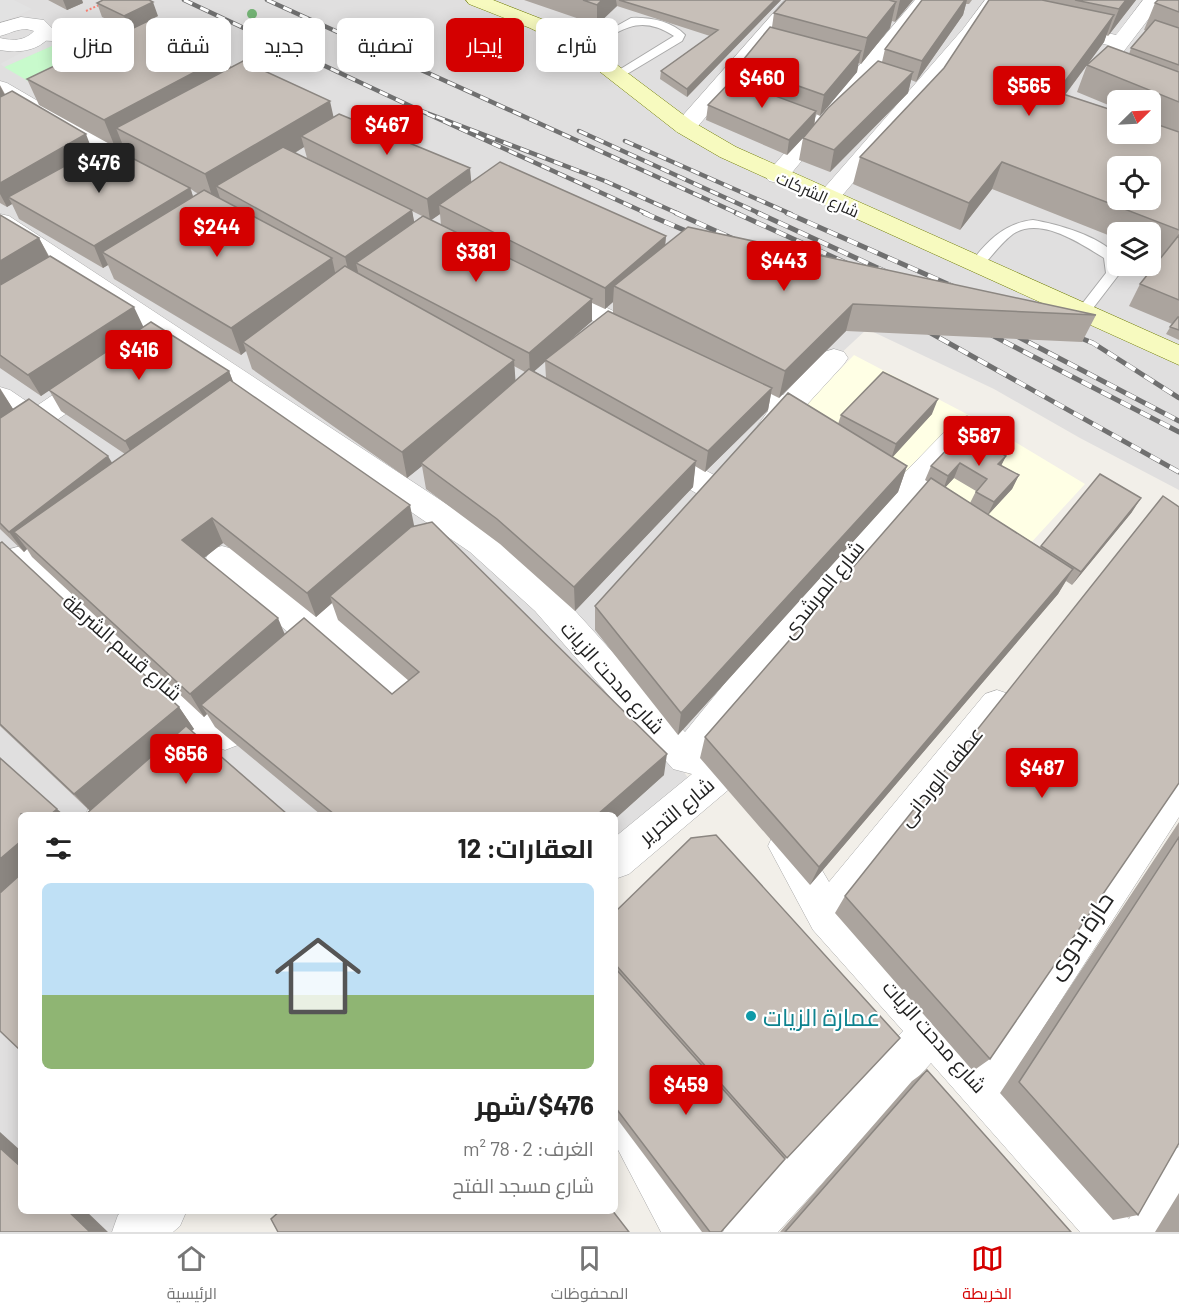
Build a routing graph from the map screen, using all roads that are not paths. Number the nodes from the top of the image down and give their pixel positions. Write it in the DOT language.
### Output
graph roads {
  1 [pos="476,0"];
  2 [pos="795,0"];
  3 [pos="925,0"];
  4 [pos="1153,0"];
  5 [pos="983,6"];
  6 [pos="1009,16"];
  7 [pos="881,21"];
  8 [pos="36,22"];
  9 [pos="536,24"];
  10 [pos="1042,24"];
  11 [pos="903,26"];
  12 [pos="52,28"];
  13 [pos="618,28"];
  14 [pos="0,30"];
  15 [pos="1125,36"];
  16 [pos="1149,37"];
  17 [pos="759,42"];
  18 [pos="0,44"];
  19 [pos="140,45"];
  20 [pos="21,46"];
  21 [pos="134,48"];
  22 [pos="780,48"];
  23 [pos="0,51"];
  24 [pos="844,66"];
  25 [pos="614,72"];
  26 [pos="618,75"];
  27 [pos="894,80"];
  28 [pos="0,87"];
  29 [pos="721,87"];
  30 [pos="744,95"];
  31 [pos="1179,97"];
  32 [pos="800,116"];
  33 [pos="822,124"];
  34 [pos="685,128"];
  35 [pos="777,176"];
  36 [pos="154,178"];
  37 [pos="827,198"];
  38 [pos="4,219"];
  39 [pos="976,265"];
  40 [pos="535,281"];
  41 [pos="1082,313"];
  42 [pos="661,345"];
  43 [pos="1179,357"];
  44 [pos="834,358"];
  45 [pos="118,364"];
  46 [pos="714,372"];
  47 [pos="241,373"];
  48 [pos="0,397"];
  49 [pos="223,409"];
  50 [pos="787,409"];
  51 [pos="47,422"];
  52 [pos="966,426"];
  53 [pos="0,444"];
  54 [pos="633,444"];
  55 [pos="912,482"];
  56 [pos="942,500"];
  57 [pos="446,519"];
  58 [pos="420,542"];
  59 [pos="222,558"];
  60 [pos="20,559"];
  61 [pos="394,564"];
  62 [pos="318,629"];
  63 [pos="1014,682"];
  64 [pos="409,700"];
  65 [pos="208,723"];
  66 [pos="247,749"];
  67 [pos="686,758"];
  68 [pos="1179,785"];
  69 [pos="106,812"];
  70 [pos="771,818"];
  71 [pos="618,859"];
  72 [pos="828,916"];
  73 [pos="931,1032"];
  74 [pos="980,1086"];
  75 [pos="618,1106"];
  76 [pos="1179,1170"];
  77 [pos="159,1214"];
  78 [pos="135,1232"];
  79 [pos="686,1232"];
  80 [pos="746,1232"];
  81 [pos="1111,1232"];
  82 [pos="1147,1232"];
  1 -- 9 [label="main road, شارع الشركات"];
  2 -- 17 [label="street"];
  3 -- 11 [label="street"];
  4 -- 15 [label="street"];
  5 -- 6 [label="street"];
  5 -- 27 [label="street"];
  7 -- 11 [label="street"];
  8 -- 12 [label="street"];
  8 -- 14 [label="street"];
  8 -- 20 [label="street"];
  10 -- 15 [label="street"];
  11 -- 27 [label="street"];
  13 -- 26 [label="lane"];
  15 -- 16 [label="street"];
  15 -- 31 [label="street"];
  17 -- 22 [label="street"];
  17 -- 29 [label="street"];
  18 -- 20 [label="street"];
  19 -- 21 [label="street"];
  20 -- 23 [label="street"];
  24 -- 27 [label="street"];
  25 -- 26 [label="main road, شارع الشركات"];
  26 -- 34 [label="main road, شارع الشركات"];
  27 -- 33 [label="street"];
  27 -- 37 [label="street"];
  28 -- 36 [label="street"];
  29 -- 30 [label="street"];
  29 -- 34 [label="street"];
  32 -- 33 [label="street"];
  33 -- 35 [label="street"];
  34 -- 35 [label="main road, شارع الشركات"];
  35 -- 37 [label="main road, شارع الشركات"];
  37 -- 39 [label="main road, شارع الشركات"];
  38 -- 47 [label="street, شارع مدحت الزيات"];
  39 -- 41 [label="main road, شارع الشركات"];
  39 -- 41 [label="lane"];
  40 -- 42 [label="street"];
  41 -- 43 [label="main road, شارع الشركات"];
  44 -- 50 [label="street"];
  45 -- 51 [label="street"];
  46 -- 50 [label="street"];
  47 -- 49 [label="street"];
  47 -- 57 [label="street, شارع مدحت الزيات"];
  48 -- 51 [label="street"];
  50 -- 54 [label="street"];
  51 -- 53 [label="street"];
  52 -- 55 [label="street, شارع المرشدى"];
  55 -- 56 [label="street"];
  55 -- 67 [label="street, شارع المرشدى"];
  57 -- 58 [label="street"];
  57 -- 67 [label="street, شارع مدحت الزيات"];
  59 -- 62 [label="street"];
  60 -- 65 [label="street, شارع قسم الشرطة"];
  61 -- 62 [label="street"];
  62 -- 64 [label="street"];
  62 -- 65 [label="street"];
  63 -- 72 [label="street, عطفه الوردانى"];
  65 -- 66 [label="street, شارع قسم الشرطة"];
  65 -- 69 [label="street"];
  67 -- 71 [label="street, شارع التحرير"];
  68 -- 74 [label="street, حارة بدوى"];
  70 -- 72 [label="street, شارع مدحت الزيات"];
  72 -- 73 [label="street, شارع مدحت الزيات"];
  73 -- 74 [label="street, شارع مدحت الزيات"];
  73 -- 80 [label="street"];
  74 -- 81 [label="street, شارع مدحت الزيات"];
  75 -- 79 [label="street"];
  76 -- 82 [label="street"];
  77 -- 78 [label="street"];
}
